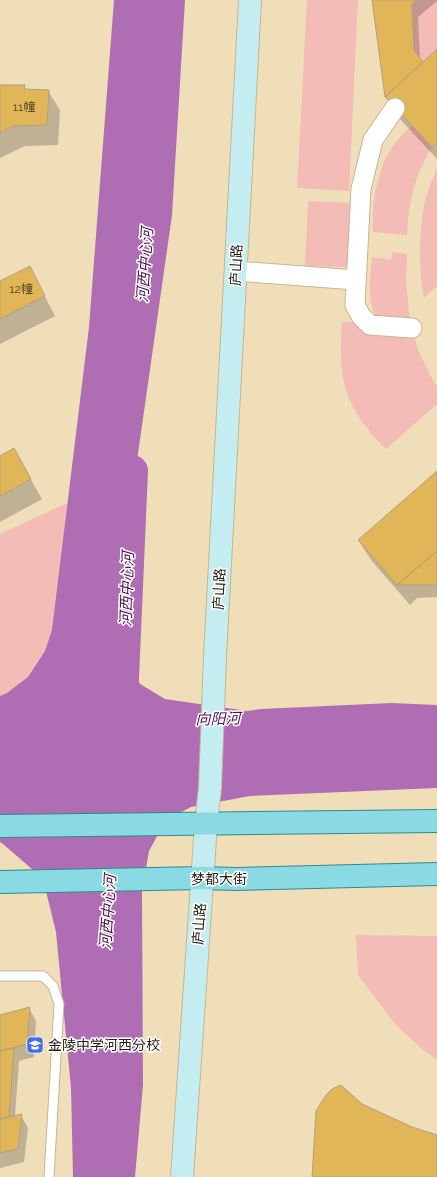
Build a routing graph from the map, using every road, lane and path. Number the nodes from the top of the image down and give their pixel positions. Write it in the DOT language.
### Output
graph roads {
  1 [pos="250,0"];
  2 [pos="395,108"];
  3 [pos="236,272"];
  4 [pos="356,280"];
  5 [pos="412,328"];
  6 [pos="437,822"];
  7 [pos="206,824"];
  8 [pos="0,826"];
  9 [pos="437,874"];
  10 [pos="202,878"];
  11 [pos="0,882"];
  12 [pos="0,976"];
  13 [pos="49,1177"];
  14 [pos="182,1177"];
  1 -- 3 [label="main road, 庐山路"];
  2 -- 4 [label="street"];
  3 -- 4 [label="street"];
  3 -- 7 [label="main road, 庐山路"];
  4 -- 5 [label="street"];
  6 -- 7 [label="main road"];
  7 -- 8 [label="main road"];
  7 -- 10 [label="main road, 庐山路"];
  9 -- 10 [label="main road, 梦都大街"];
  10 -- 11 [label="main road, 梦都大街"];
  10 -- 14 [label="main road, 庐山路"];
  12 -- 13 [label="lane"];
}
